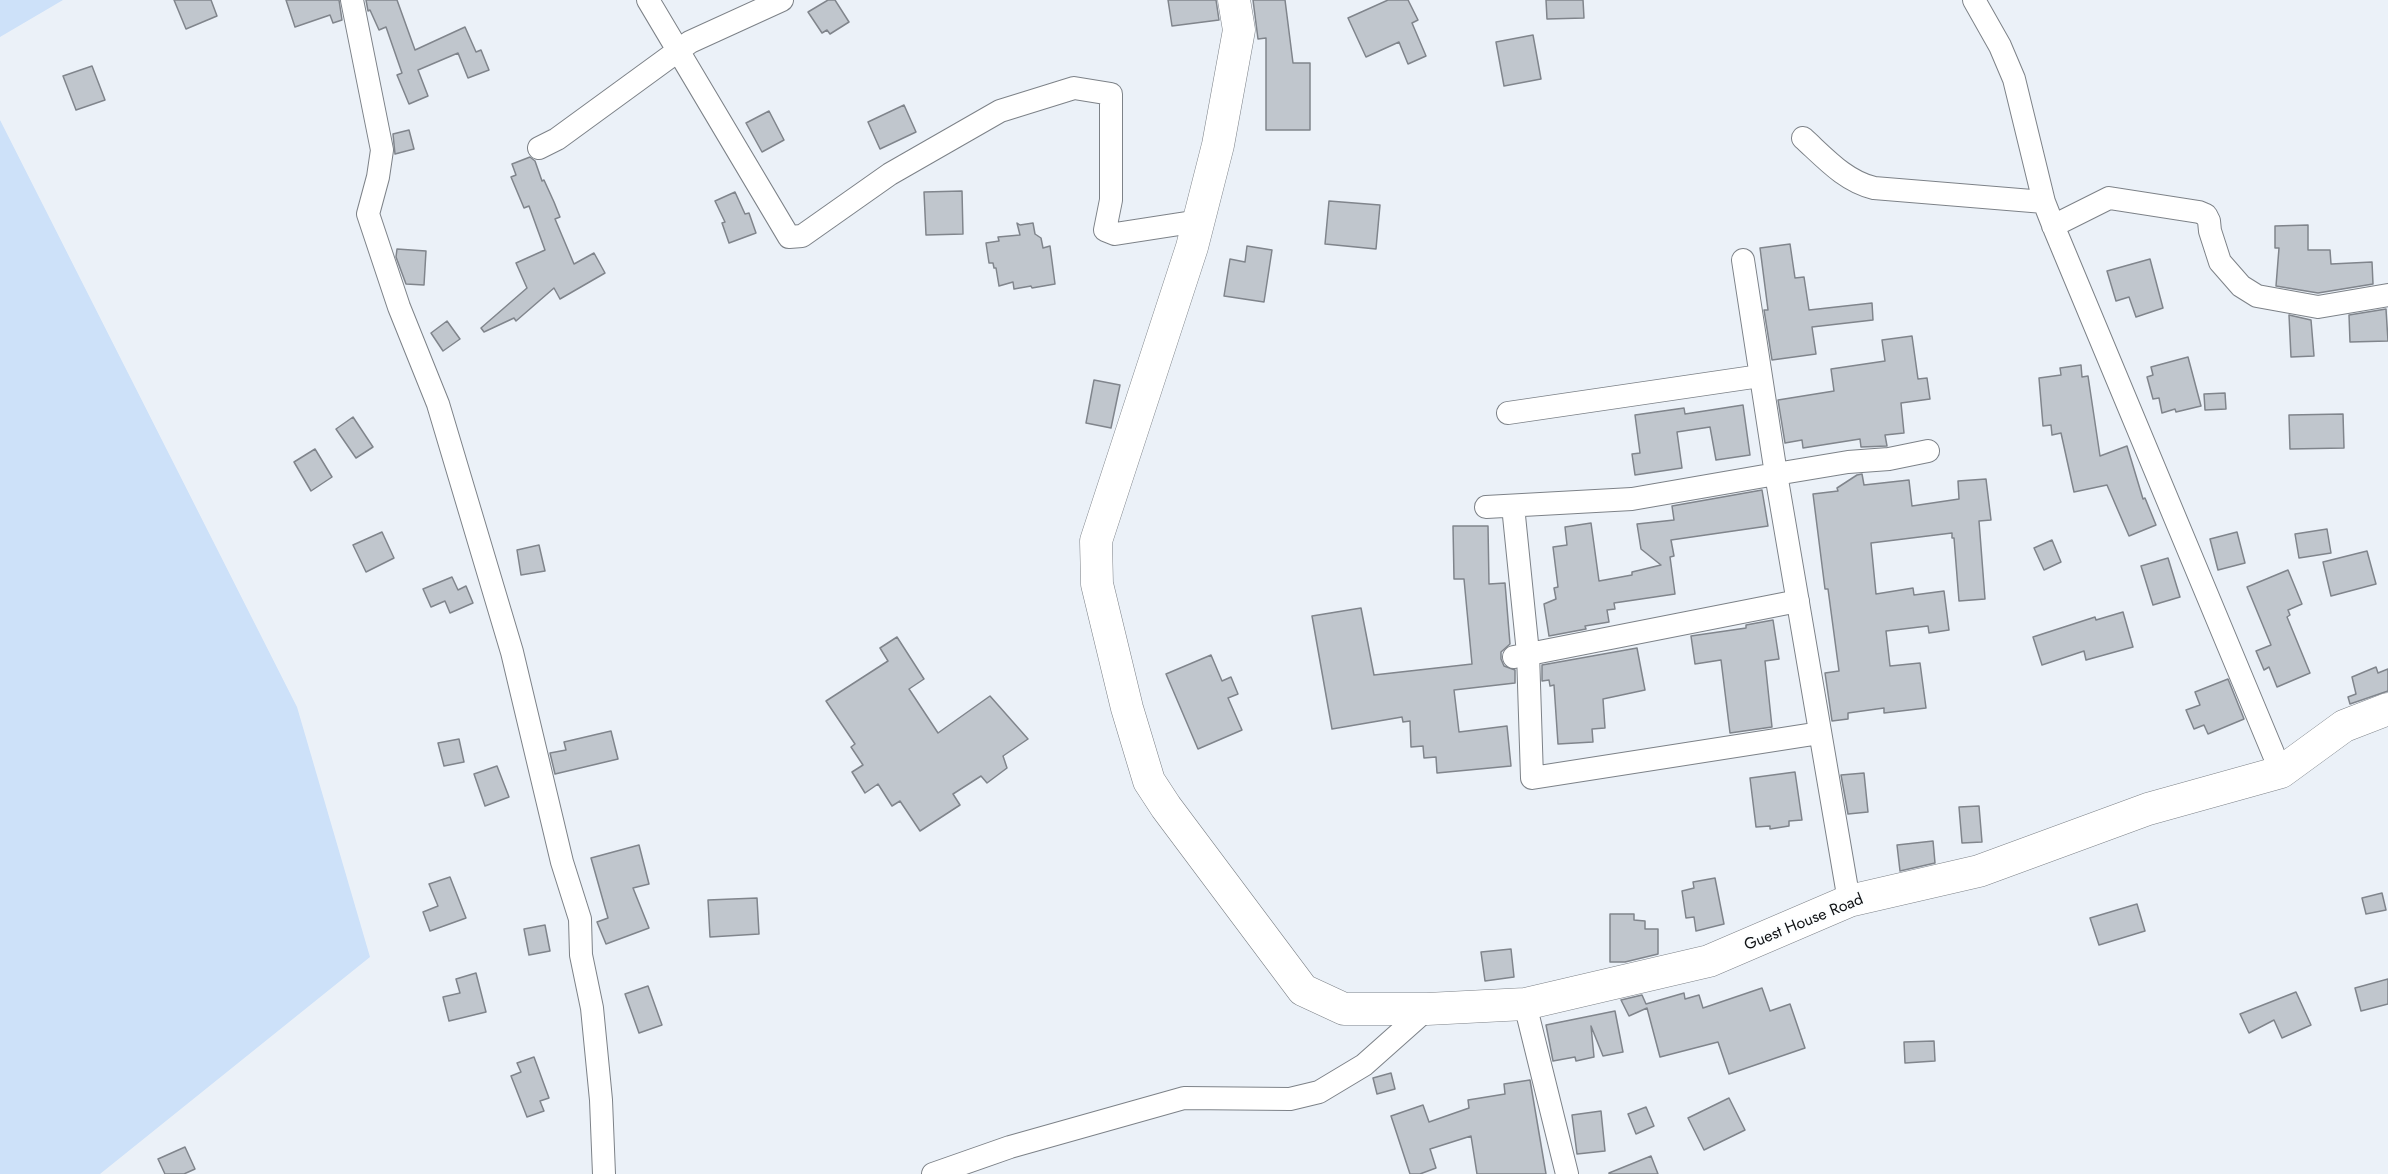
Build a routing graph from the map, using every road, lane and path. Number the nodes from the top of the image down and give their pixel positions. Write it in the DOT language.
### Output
graph roads {
  1 [pos="352,0"];
  2 [pos="648,0"];
  3 [pos="782,0"];
  4 [pos="1234,0"];
  5 [pos="1974,0"];
  6 [pos="677,53"];
  7 [pos="1803,138"];
  8 [pos="539,148"];
  9 [pos="2044,202"];
  10 [pos="1199,221"];
  11 [pos="2053,226"];
  12 [pos="1743,260"];
  13 [pos="2388,295"];
  14 [pos="1760,376"];
  15 [pos="1508,413"];
  16 [pos="1928,451"];
  17 [pos="1776,474"];
  18 [pos="1513,506"];
  19 [pos="1486,507"];
  20 [pos="1798,601"];
  21 [pos="1520,655"];
  22 [pos="2388,709"];
  23 [pos="1820,733"];
  24 [pos="2281,772"];
  25 [pos="1849,902"];
  26 [pos="1525,1004"];
  27 [pos="1427,1009"];
  28 [pos="604,1174"];
  29 [pos="933,1174"];
  30 [pos="1567,1174"];
  1 -- 28 [label="street"];
  2 -- 6 [label="street"];
  3 -- 6 [label="street"];
  4 -- 10 [label="main road"];
  5 -- 9 [label="street"];
  6 -- 8 [label="street"];
  6 -- 10 [label="street"];
  7 -- 9 [label="street"];
  9 -- 11 [label="street"];
  10 -- 27 [label="main road, Guest House Road"];
  11 -- 13 [label="street"];
  11 -- 24 [label="street"];
  12 -- 14 [label="street"];
  14 -- 15 [label="street"];
  14 -- 17 [label="street"];
  16 -- 17 [label="street"];
  17 -- 18 [label="street"];
  17 -- 20 [label="street"];
  18 -- 19 [label="street"];
  18 -- 21 [label="street"];
  20 -- 21 [label="street"];
  20 -- 23 [label="street"];
  21 -- 23 [label="street"];
  22 -- 24 [label="main road, Guest House Road"];
  23 -- 25 [label="street"];
  24 -- 25 [label="main road, Guest House Road"];
  25 -- 26 [label="main road, Guest House Road"];
  26 -- 27 [label="main road, Guest House Road"];
  26 -- 30 [label="street"];
  27 -- 29 [label="street"];
}
